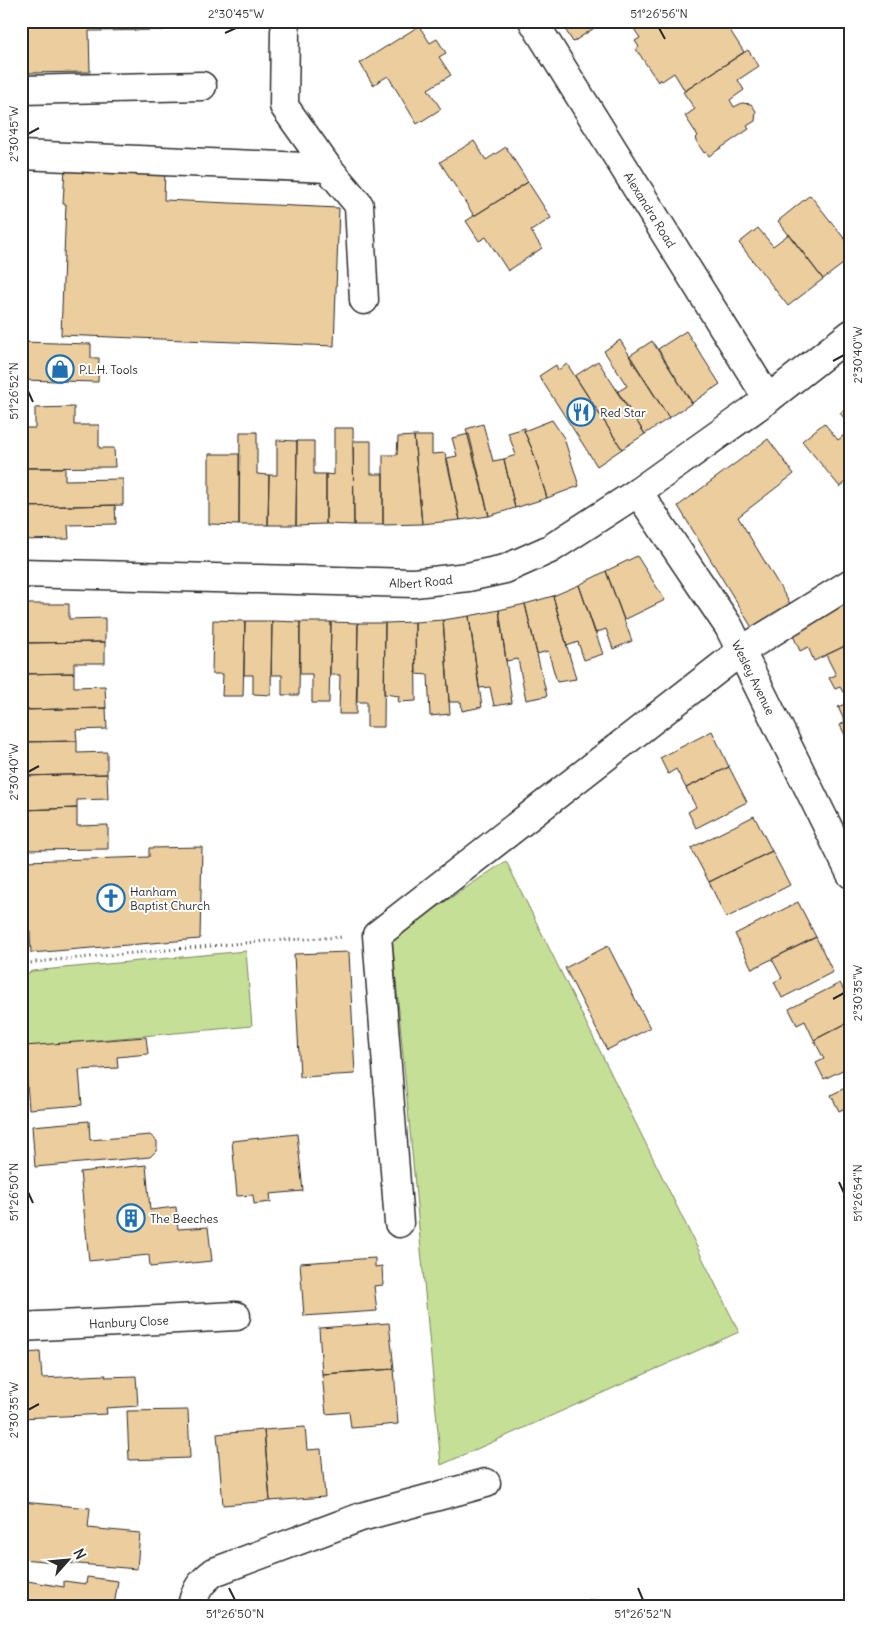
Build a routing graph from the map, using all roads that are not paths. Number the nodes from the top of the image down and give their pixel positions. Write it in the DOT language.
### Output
graph roads {
  1 [pos="533,21"];
  2 [pos="285,31"];
  3 [pos="202,86"];
  4 [pos="21,90"];
  5 [pos="21,155"];
  6 [pos="328,168"];
  7 [pos="364,300"];
  8 [pos="851,334"];
  9 [pos="768,399"];
  10 [pos="638,492"];
  11 [pos="21,573"];
  12 [pos="851,584"];
  13 [pos="741,651"];
  14 [pos="851,874"];
  15 [pos="399,1223"];
  16 [pos="236,1316"];
  17 [pos="21,1327"];
  18 [pos="486,1483"];
  19 [pos="192,1606"];
  1 -- 9 [label="street, Alexandra Road"];
  2 -- 6 [label="street"];
  3 -- 4 [label="street"];
  5 -- 6 [label="street"];
  6 -- 7 [label="street"];
  8 -- 9 [label="street, Albert Road"];
  9 -- 10 [label="street, Albert Road"];
  10 -- 11 [label="street, Albert Road"];
  10 -- 13 [label="street, Wesley Avenue"];
  12 -- 13 [label="street"];
  13 -- 14 [label="street, Wesley Avenue"];
  13 -- 15 [label="street"];
  16 -- 17 [label="street, Hanbury Close"];
  18 -- 19 [label="street"];
}
